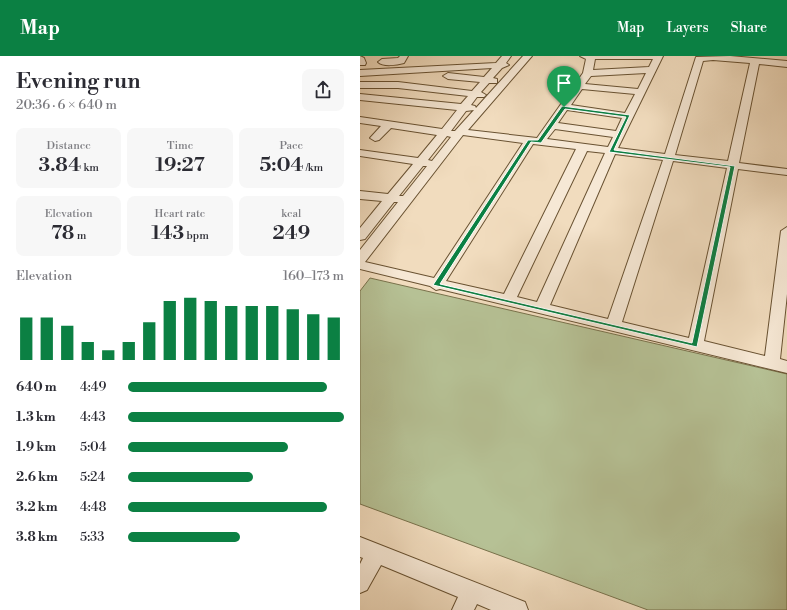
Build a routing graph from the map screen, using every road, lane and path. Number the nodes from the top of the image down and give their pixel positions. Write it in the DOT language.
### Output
graph roads {
  1 [pos="404,56"];
  2 [pos="507,56"];
  3 [pos="528,56"];
  4 [pos="584,56"];
  5 [pos="591,56"];
  6 [pos="659,56"];
  7 [pos="360,61"];
  8 [pos="755,61"];
  9 [pos="787,64"];
  10 [pos="521,65"];
  11 [pos="500,66"];
  12 [pos="652,70"];
  13 [pos="360,73"];
  14 [pos="588,73"];
  15 [pos="444,75"];
  16 [pos="487,80"];
  17 [pos="504,82"];
  18 [pos="360,85"];
  19 [pos="578,86"];
  20 [pos="640,92"];
  21 [pos="475,94"];
  22 [pos="492,96"];
  23 [pos="360,97"];
  24 [pos="378,99"];
  25 [pos="564,107"];
  26 [pos="463,108"];
  27 [pos="480,110"];
  28 [pos="628,116"];
  29 [pos="360,120"];
  30 [pos="389,124"];
  31 [pos="551,125"];
  32 [pos="445,132"];
  33 [pos="459,133"];
  34 [pos="619,135"];
  35 [pos="375,138"];
  36 [pos="535,141"];
  37 [pos="583,147"];
  38 [pos="611,151"];
  39 [pos="362,153"];
  40 [pos="669,158"];
  41 [pos="421,162"];
  42 [pos="435,164"];
  43 [pos="733,166"];
  44 [pos="787,172"];
  45 [pos="360,195"];
  46 [pos="392,198"];
  47 [pos="406,200"];
  48 [pos="787,231"];
  49 [pos="360,236"];
  50 [pos="360,259"];
  51 [pos="360,265"];
  52 [pos="436,285"];
  53 [pos="508,301"];
  54 [pos="541,309"];
  55 [pos="613,326"];
  56 [pos="695,346"];
  57 [pos="772,364"];
  58 [pos="787,367"];
  59 [pos="369,551"];
  60 [pos="360,583"];
  61 [pos="467,601"];
  62 [pos="517,610"];
  1 -- 7 [label="street"];
  2 -- 11 [label="street"];
  3 -- 10 [label="street"];
  4 -- 5 [label="street"];
  5 -- 6 [label="street"];
  5 -- 14 [label="street"];
  6 -- 12 [label="street"];
  8 -- 9 [label="street"];
  8 -- 40 [label="street"];
  8 -- 43 [label="street"];
  10 -- 11 [label="street"];
  10 -- 17 [label="street"];
  11 -- 13 [label="street"];
  11 -- 16 [label="street"];
  12 -- 14 [label="street"];
  12 -- 20 [label="street"];
  14 -- 19 [label="street"];
  15 -- 16 [label="street"];
  16 -- 17 [label="street"];
  16 -- 21 [label="street"];
  17 -- 22 [label="street"];
  18 -- 21 [label="street"];
  19 -- 20 [label="street"];
  19 -- 25 [label="street"];
  20 -- 28 [label="street"];
  21 -- 22 [label="street"];
  21 -- 26 [label="street"];
  22 -- 27 [label="street"];
  23 -- 24 [label="street"];
  24 -- 26 [label="street"];
  24 -- 29 [label="street"];
  25 -- 28 [label="street"];
  25 -- 31 [label="street"];
  26 -- 27 [label="street"];
  26 -- 32 [label="street"];
  27 -- 33 [label="street"];
  28 -- 34 [label="street"];
  29 -- 30 [label="street"];
  30 -- 32 [label="street"];
  30 -- 35 [label="street"];
  31 -- 34 [label="street"];
  31 -- 36 [label="street"];
  32 -- 33 [label="street"];
  32 -- 41 [label="street"];
  33 -- 36 [label="street"];
  33 -- 42 [label="street"];
  34 -- 38 [label="street"];
  36 -- 37 [label="street"];
  36 -- 52 [label="street"];
  37 -- 38 [label="street"];
  37 -- 53 [label="street"];
  38 -- 40 [label="street"];
  38 -- 54 [label="street"];
  39 -- 41 [label="street"];
  40 -- 43 [label="street"];
  40 -- 55 [label="street"];
  41 -- 42 [label="street"];
  41 -- 46 [label="street"];
  42 -- 47 [label="street"];
  43 -- 44 [label="street"];
  43 -- 56 [label="street"];
  45 -- 46 [label="street"];
  46 -- 47 [label="street"];
  46 -- 49 [label="street"];
  47 -- 50 [label="street"];
  48 -- 57 [label="street"];
  51 -- 52 [label="street"];
  52 -- 53 [label="street"];
  53 -- 54 [label="street"];
  54 -- 55 [label="street"];
  55 -- 56 [label="street"];
  56 -- 57 [label="street"];
  57 -- 58 [label="street"];
  59 -- 60 [label="street"];
  59 -- 61 [label="street"];
  61 -- 62 [label="street"];
}
